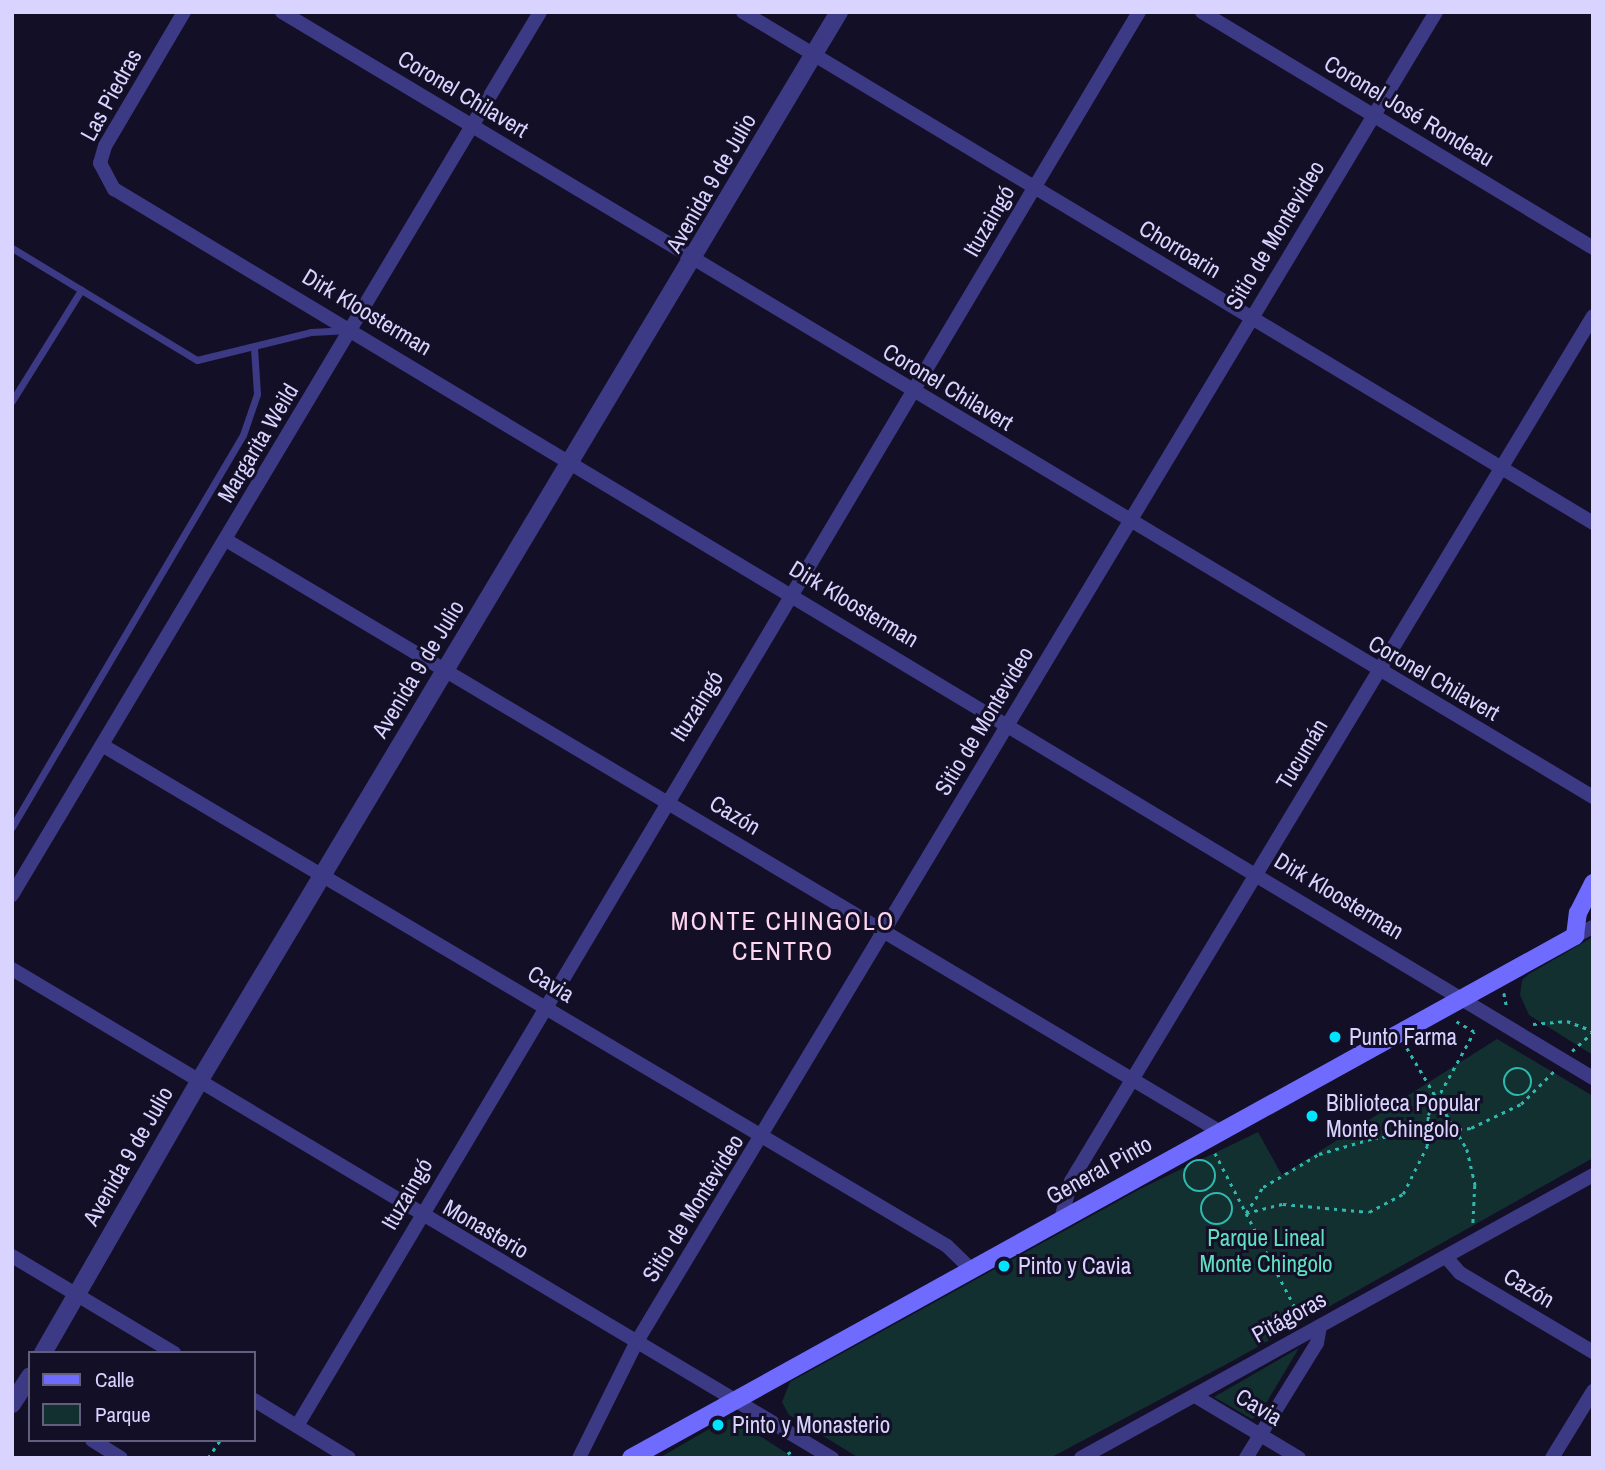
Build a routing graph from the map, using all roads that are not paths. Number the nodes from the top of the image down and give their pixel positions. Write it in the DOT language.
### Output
graph roads {
  1 [pos="184,12"];
  2 [pos="282,12"];
  3 [pos="540,12"];
  4 [pos="743,12"];
  5 [pos="839,12"];
  6 [pos="1139,12"];
  7 [pos="1202,12"];
  8 [pos="1436,12"];
  9 [pos="813,55"];
  10 [pos="1374,116"];
  11 [pos="472,126"];
  12 [pos="100,163"];
  13 [pos="1035,188"];
  14 [pos="12,248"];
  15 [pos="1593,248"];
  16 [pos="694,261"];
  17 [pos="80,290"];
  18 [pos="1593,316"];
  19 [pos="1251,318"];
  20 [pos="352,330"];
  21 [pos="254,348"];
  22 [pos="913,394"];
  23 [pos="12,401"];
  24 [pos="571,461"];
  25 [pos="1501,468"];
  26 [pos="1130,522"];
  27 [pos="1593,523"];
  28 [pos="226,540"];
  29 [pos="792,593"];
  30 [pos="447,669"];
  31 [pos="1378,672"];
  32 [pos="1009,724"];
  33 [pos="102,745"];
  34 [pos="1593,797"];
  35 [pos="666,800"];
  36 [pos="12,827"];
  37 [pos="1257,873"];
  38 [pos="323,875"];
  39 [pos="1593,883"];
  40 [pos="12,895"];
  41 [pos="1593,926"];
  42 [pos="885,932"];
  43 [pos="1575,936"];
  44 [pos="12,969"];
  45 [pos="1463,997"];
  46 [pos="544,1006"];
  47 [pos="1593,1077"];
  48 [pos="1135,1078"];
  49 [pos="198,1083"];
  50 [pos="1213,1134"];
  51 [pos="762,1139"];
  52 [pos="1593,1175"];
  53 [pos="420,1216"];
  54 [pos="1062,1219"];
  55 [pos="12,1256"];
  56 [pos="1446,1257"];
  57 [pos="971,1269"];
  58 [pos="77,1296"];
  59 [pos="1314,1329"];
  60 [pos="636,1343"];
  61 [pos="44,1351"];
  62 [pos="171,1351"];
  63 [pos="1593,1352"];
  64 [pos="24,1384"];
  65 [pos="1593,1391"];
  66 [pos="1195,1396"];
  67 [pos="256,1401"];
  68 [pos="731,1401"];
  69 [pos="12,1404"];
  70 [pos="297,1426"];
  71 [pos="1260,1435"];
  72 [pos="95,1442"];
  73 [pos="121,1458"];
  74 [pos="349,1458"];
  75 [pos="579,1458"];
  76 [pos="631,1458"];
  77 [pos="832,1458"];
  78 [pos="1081,1458"];
  79 [pos="1247,1458"];
  80 [pos="1299,1458"];
  81 [pos="1552,1458"];
  1 -- 12 [label="street, Las Piedras"];
  2 -- 11 [label="street, Coronel Chilavert"];
  3 -- 11 [label="street, Margarita Weild"];
  4 -- 9 [label="street, Chorroarin"];
  5 -- 9 [label="street, Avenida 9 de Julio"];
  6 -- 13 [label="street, Ituzaingó"];
  7 -- 10 [label="street, Coronel José Rondeau"];
  8 -- 10 [label="street, Sitio de Montevideo"];
  9 -- 13 [label="street, Chorroarin"];
  9 -- 16 [label="street, Avenida 9 de Julio"];
  10 -- 15 [label="street, Coronel José Rondeau"];
  10 -- 19 [label="street, Sitio de Montevideo"];
  11 -- 16 [label="street, Coronel Chilavert"];
  11 -- 20 [label="street, Margarita Weild"];
  12 -- 20 [label="street, Dirk Kloosterman"];
  13 -- 19 [label="street, Chorroarin"];
  13 -- 22 [label="street, Ituzaingó"];
  14 -- 17 [label="lane"];
  16 -- 22 [label="street, Coronel Chilavert"];
  16 -- 24 [label="street, Avenida 9 de Julio"];
  17 -- 21 [label="lane"];
  17 -- 23 [label="lane"];
  18 -- 25 [label="street, Tucumán"];
  19 -- 25 [label="street, Chorroarin"];
  19 -- 26 [label="street, Sitio de Montevideo"];
  20 -- 21 [label="lane"];
  20 -- 24 [label="street, Dirk Kloosterman"];
  20 -- 28 [label="street, Margarita Weild"];
  21 -- 36 [label="lane"];
  22 -- 26 [label="street, Coronel Chilavert"];
  22 -- 29 [label="street, Ituzaingó"];
  24 -- 29 [label="street, Dirk Kloosterman"];
  24 -- 30 [label="street, Avenida 9 de Julio"];
  25 -- 27 [label="street, Chorroarin"];
  25 -- 31 [label="street, Tucumán"];
  26 -- 31 [label="street, Coronel Chilavert"];
  26 -- 32 [label="street, Sitio de Montevideo"];
  28 -- 30 [label="street, Cazón"];
  28 -- 33 [label="street, Margarita Weild"];
  29 -- 32 [label="street, Dirk Kloosterman"];
  29 -- 35 [label="street, Ituzaingó"];
  30 -- 35 [label="street, Cazón"];
  30 -- 38 [label="street, Avenida 9 de Julio"];
  31 -- 34 [label="street, Coronel Chilavert"];
  31 -- 37 [label="street, Tucumán"];
  32 -- 37 [label="street, Dirk Kloosterman"];
  32 -- 42 [label="street, Sitio de Montevideo"];
  33 -- 38 [label="street, Cavia"];
  33 -- 40 [label="street, Margarita Weild"];
  35 -- 42 [label="street, Cazón"];
  35 -- 46 [label="street, Ituzaingó"];
  37 -- 45 [label="street, Dirk Kloosterman"];
  37 -- 48 [label="street, Tucumán"];
  38 -- 46 [label="street, Cavia"];
  38 -- 49 [label="street, Avenida 9 de Julio"];
  39 -- 43 [label="main road"];
  41 -- 43 [label="street, General Pinto"];
  42 -- 48 [label="street, Cazón"];
  42 -- 51 [label="street, Sitio de Montevideo"];
  43 -- 45 [label="main road, General Pinto"];
  44 -- 49 [label="street, Monasterio"];
  45 -- 47 [label="street, Dirk Kloosterman"];
  45 -- 50 [label="main road, General Pinto"];
  46 -- 51 [label="street, Cavia"];
  46 -- 53 [label="street, Ituzaingó"];
  48 -- 50 [label="street, Cazón"];
  48 -- 54 [label="street, Tucumán"];
  49 -- 53 [label="street, Monasterio"];
  49 -- 58 [label="street, Avenida 9 de Julio"];
  50 -- 54 [label="main road, General Pinto"];
  51 -- 57 [label="street, Cavia"];
  51 -- 60 [label="street, Sitio de Montevideo"];
  52 -- 56 [label="street, Pitágoras"];
  53 -- 60 [label="street, Monasterio"];
  53 -- 70 [label="street, Ituzaingó"];
  54 -- 57 [label="main road, General Pinto"];
  55 -- 58 [label="street"];
  56 -- 59 [label="street, Pitágoras"];
  56 -- 63 [label="street, Cazón"];
  57 -- 68 [label="main road, General Pinto"];
  58 -- 61 [label="street, Avenida 9 de Julio"];
  58 -- 62 [label="street"];
  59 -- 66 [label="street, Pitágoras"];
  59 -- 71 [label="street"];
  60 -- 68 [label="street, Monasterio"];
  60 -- 75 [label="street, Sitio de Montevideo"];
  64 -- 69 [label="street"];
  65 -- 81 [label="street"];
  66 -- 71 [label="street, Cavia"];
  66 -- 78 [label="street, Pitágoras"];
  67 -- 70 [label="street"];
  68 -- 76 [label="main road, General Pinto"];
  68 -- 77 [label="street, Monasterio"];
  70 -- 74 [label="street"];
  71 -- 79 [label="street"];
  71 -- 80 [label="street, Cavia"];
  72 -- 73 [label="street"];
}
